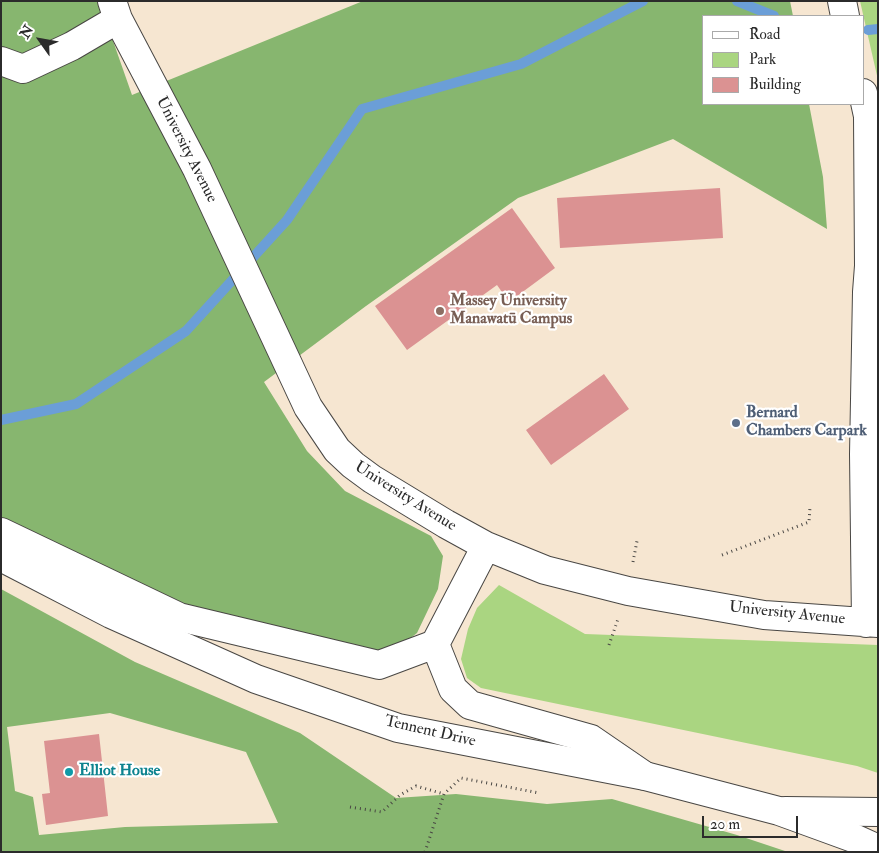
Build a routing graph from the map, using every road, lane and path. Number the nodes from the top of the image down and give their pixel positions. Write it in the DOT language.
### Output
graph roads {
  1 [pos="842,1"];
  2 [pos="115,10"];
  3 [pos="845,15"];
  4 [pos="1,61"];
  5 [pos="864,98"];
  6 [pos="873,266"];
  7 [pos="810,507"];
  8 [pos="1,532"];
  9 [pos="486,546"];
  10 [pos="722,555"];
  11 [pos="1,557"];
  12 [pos="872,623"];
  13 [pos="435,644"];
  14 [pos="645,776"];
  15 [pos="539,793"];
  16 [pos="444,794"];
  17 [pos="350,807"];
  18 [pos="779,811"];
  19 [pos="878,812"];
  20 [pos="878,849"];
  21 [pos="425,852"];
  1 -- 3 [label="street"];
  2 -- 4 [label="street"];
  2 -- 9 [label="street, University Avenue"];
  5 -- 6 [label="street"];
  6 -- 12 [label="street"];
  7 -- 10 [label="path"];
  8 -- 13 [label="street"];
  9 -- 12 [label="street, University Avenue"];
  9 -- 13 [label="street"];
  11 -- 14 [label="street, Tennent Drive"];
  13 -- 14 [label="street"];
  14 -- 18 [label="street, Tennent Drive"];
  15 -- 16 [label="path"];
  16 -- 17 [label="path"];
  16 -- 21 [label="path"];
  18 -- 19 [label="street"];
  18 -- 20 [label="street, Tennent Drive"];
}
